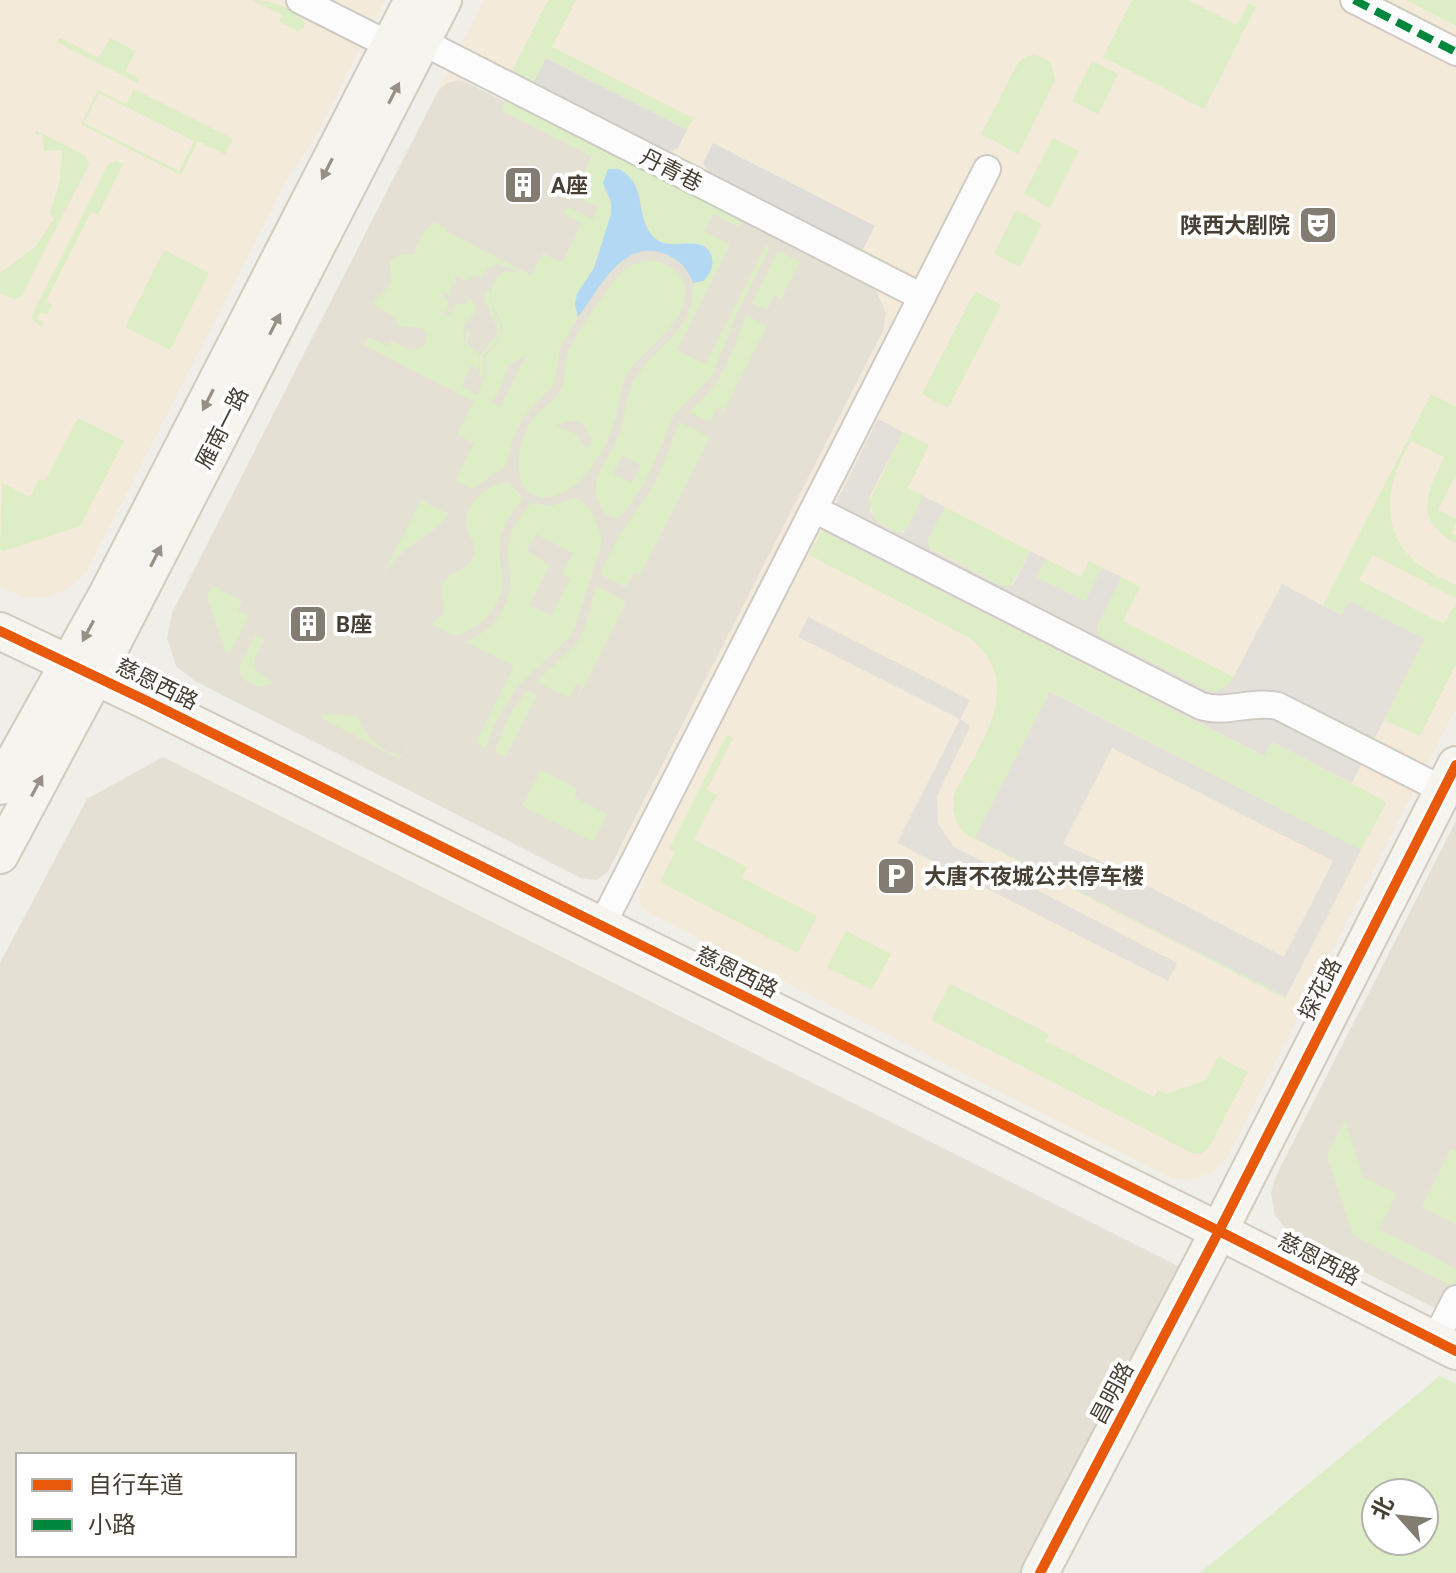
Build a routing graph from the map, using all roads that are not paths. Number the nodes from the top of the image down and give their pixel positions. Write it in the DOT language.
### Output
graph roads {
  1 [pos="300,0"];
  2 [pos="413,0"];
  3 [pos="443,0"];
  4 [pos="1354,0"];
  5 [pos="406,44"];
  6 [pos="1456,52"];
  7 [pos="987,169"];
  8 [pos="922,297"];
  9 [pos="814,509"];
  10 [pos="0,631"];
  11 [pos="82,671"];
  12 [pos="1450,778"];
  13 [pos="0,786"];
  14 [pos="0,855"];
  15 [pos="601,927"];
  16 [pos="1219,1231"];
  17 [pos="1456,1299"];
  18 [pos="1446,1346"];
  19 [pos="1040,1573"];
  1 -- 5 [label="street, 丹青巷"];
  2 -- 5 [label="street, 雁南一路"];
  3 -- 5 [label="street, 雁南一路"];
  4 -- 6 [label="street"];
  5 -- 8 [label="street, 丹青巷"];
  5 -- 11 [label="street, 雁南一路"];
  7 -- 8 [label="street"];
  8 -- 9 [label="street"];
  9 -- 12 [label="street"];
  9 -- 15 [label="street"];
  10 -- 11 [label="street, 慈恩西路"];
  11 -- 13 [label="street, 雁南一路"];
  14 -- 11 [label="street, 雁南一路, one-way"];
  11 -- 15 [label="street, 慈恩西路"];
  12 -- 16 [label="street, 探花路"];
  15 -- 16 [label="street, 慈恩西路"];
  16 -- 18 [label="street, 慈恩西路"];
  16 -- 19 [label="street, 昌明路"];
  17 -- 18 [label="street"];
}
